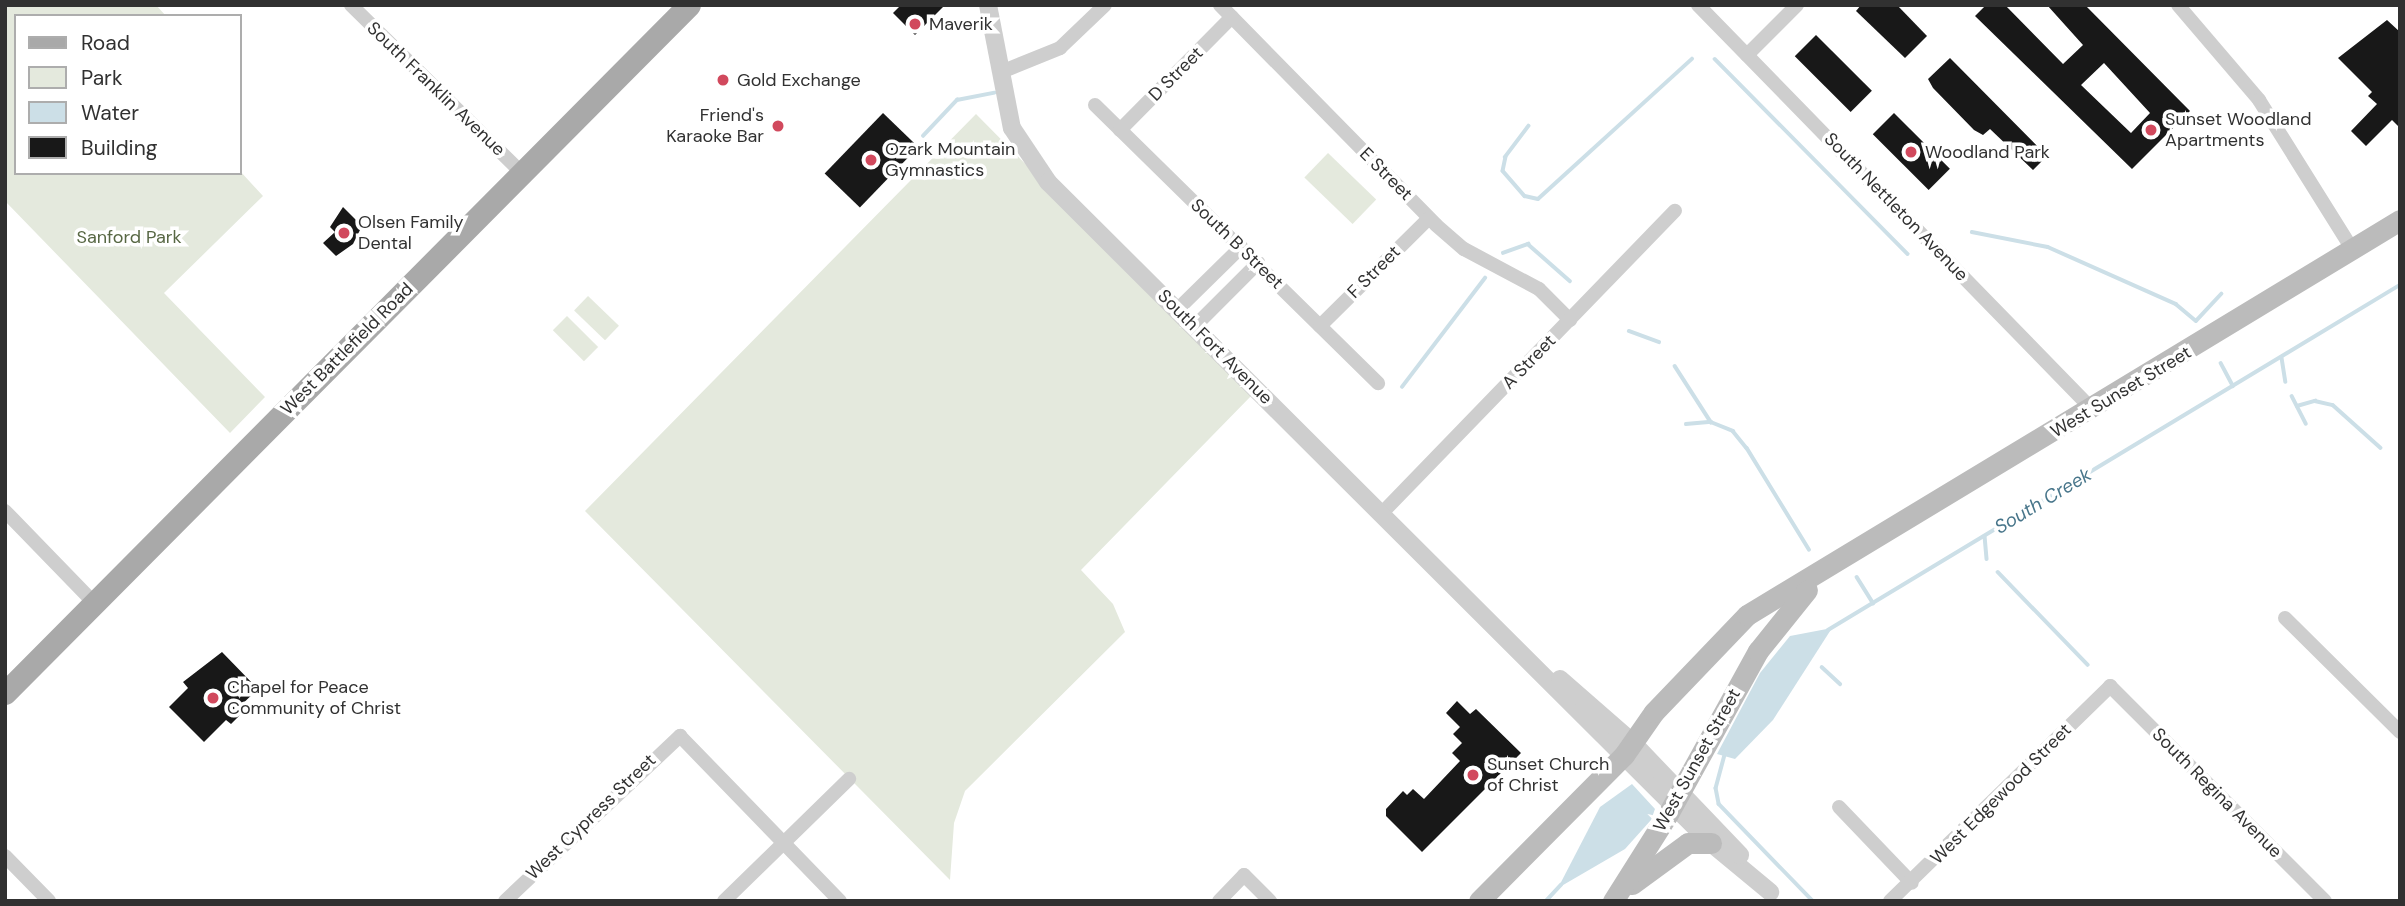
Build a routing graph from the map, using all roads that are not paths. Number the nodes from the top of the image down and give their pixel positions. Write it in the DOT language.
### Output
graph roads {
  1 [pos="351,5"];
  2 [pos="988,5"];
  3 [pos="1105,5"];
  4 [pos="1220,5"];
  5 [pos="1698,5"];
  6 [pos="1797,5"];
  7 [pos="2178,5"];
  8 [pos="681,8"];
  9 [pos="1232,17"];
  10 [pos="1747,55"];
  11 [pos="1001,72"];
  12 [pos="1095,105"];
  13 [pos="1120,130"];
  14 [pos="522,173"];
  15 [pos="1675,211"];
  16 [pos="1429,218"];
  17 [pos="2400,220"];
  18 [pos="1241,247"];
  19 [pos="2354,252"];
  20 [pos="1258,263"];
  21 [pos="1177,310"];
  22 [pos="1570,320"];
  23 [pos="1320,326"];
  24 [pos="1194,327"];
  25 [pos="1378,383"];
  26 [pos="2092,409"];
  27 [pos="5,511"];
  28 [pos="1382,513"];
  29 [pos="1840,561"];
  30 [pos="94,604"];
  31 [pos="2285,618"];
  32 [pos="2109,685"];
  33 [pos="5,693"];
  34 [pos="2400,732"];
  35 [pos="1628,749"];
  36 [pos="849,779"];
  37 [pos="1677,798"];
  38 [pos="1839,807"];
  39 [pos="783,842"];
  40 [pos="1711,843"];
  41 [pos="5,856"];
  42 [pos="1912,883"];
  43 [pos="1616,897"];
  44 [pos="1774,897"];
  45 [pos="49,901"];
  46 [pos="505,901"];
  47 [pos="724,901"];
  48 [pos="840,901"];
  49 [pos="1219,901"];
  50 [pos="1270,901"];
  51 [pos="1479,901"];
  52 [pos="1890,901"];
  53 [pos="2325,901"];
  1 -- 14 [label="street, South Franklin Avenue"];
  2 -- 11 [label="street, South Fort Avenue"];
  3 -- 11 [label="street"];
  4 -- 9 [label="street, E Street"];
  5 -- 10 [label="street, South Nettleton Avenue"];
  6 -- 10 [label="street"];
  7 -- 19 [label="street"];
  8 -- 14 [label="main road, West Battlefield Road"];
  9 -- 13 [label="street, D Street"];
  9 -- 16 [label="street, E Street"];
  10 -- 26 [label="street, South Nettleton Avenue"];
  11 -- 21 [label="street, South Fort Avenue"];
  12 -- 13 [label="street, South B Street"];
  13 -- 18 [label="street, South B Street"];
  14 -- 30 [label="main road, West Battlefield Road"];
  15 -- 22 [label="street, A Street"];
  16 -- 22 [label="street, E Street"];
  16 -- 23 [label="street, F Street"];
  17 -- 19 [label="main road, West Sunset Street"];
  18 -- 20 [label="street, South B Street"];
  18 -- 21 [label="street"];
  19 -- 26 [label="main road, West Sunset Street"];
  20 -- 23 [label="street, South B Street"];
  20 -- 24 [label="street"];
  21 -- 24 [label="street, South Fort Avenue"];
  22 -- 28 [label="street, A Street"];
  23 -- 25 [label="street, South B Street"];
  24 -- 28 [label="street, South Fort Avenue"];
  26 -- 29 [label="main road, West Sunset Street"];
  27 -- 30 [label="street"];
  28 -- 35 [label="street, South Fort Avenue"];
  29 -- 35 [label="main road, West Sunset Street"];
  29 -- 37 [label="main road, West Sunset Street"];
  30 -- 33 [label="main road, West Battlefield Road"];
  31 -- 34 [label="street"];
  32 -- 42 [label="street, West Edgewood Street"];
  32 -- 53 [label="street, South Regina Avenue"];
  35 -- 37 [label="street, South Fort Avenue"];
  35 -- 51 [label="main road, West Sunset Street"];
  36 -- 39 [label="street"];
  37 -- 40 [label="street, South Fort Avenue"];
  37 -- 43 [label="main road, West Sunset Street"];
  37 -- 44 [label="street, South Fort Avenue"];
  38 -- 42 [label="street"];
  39 -- 46 [label="street, West Cypress Street"];
  39 -- 47 [label="street"];
  39 -- 48 [label="street"];
  40 -- 43 [label="main road"];
  40 -- 44 [label="street, South Fort Avenue"];
  41 -- 45 [label="street"];
  42 -- 52 [label="street, West Edgewood Street"];
  49 -- 50 [label="street"];
}
